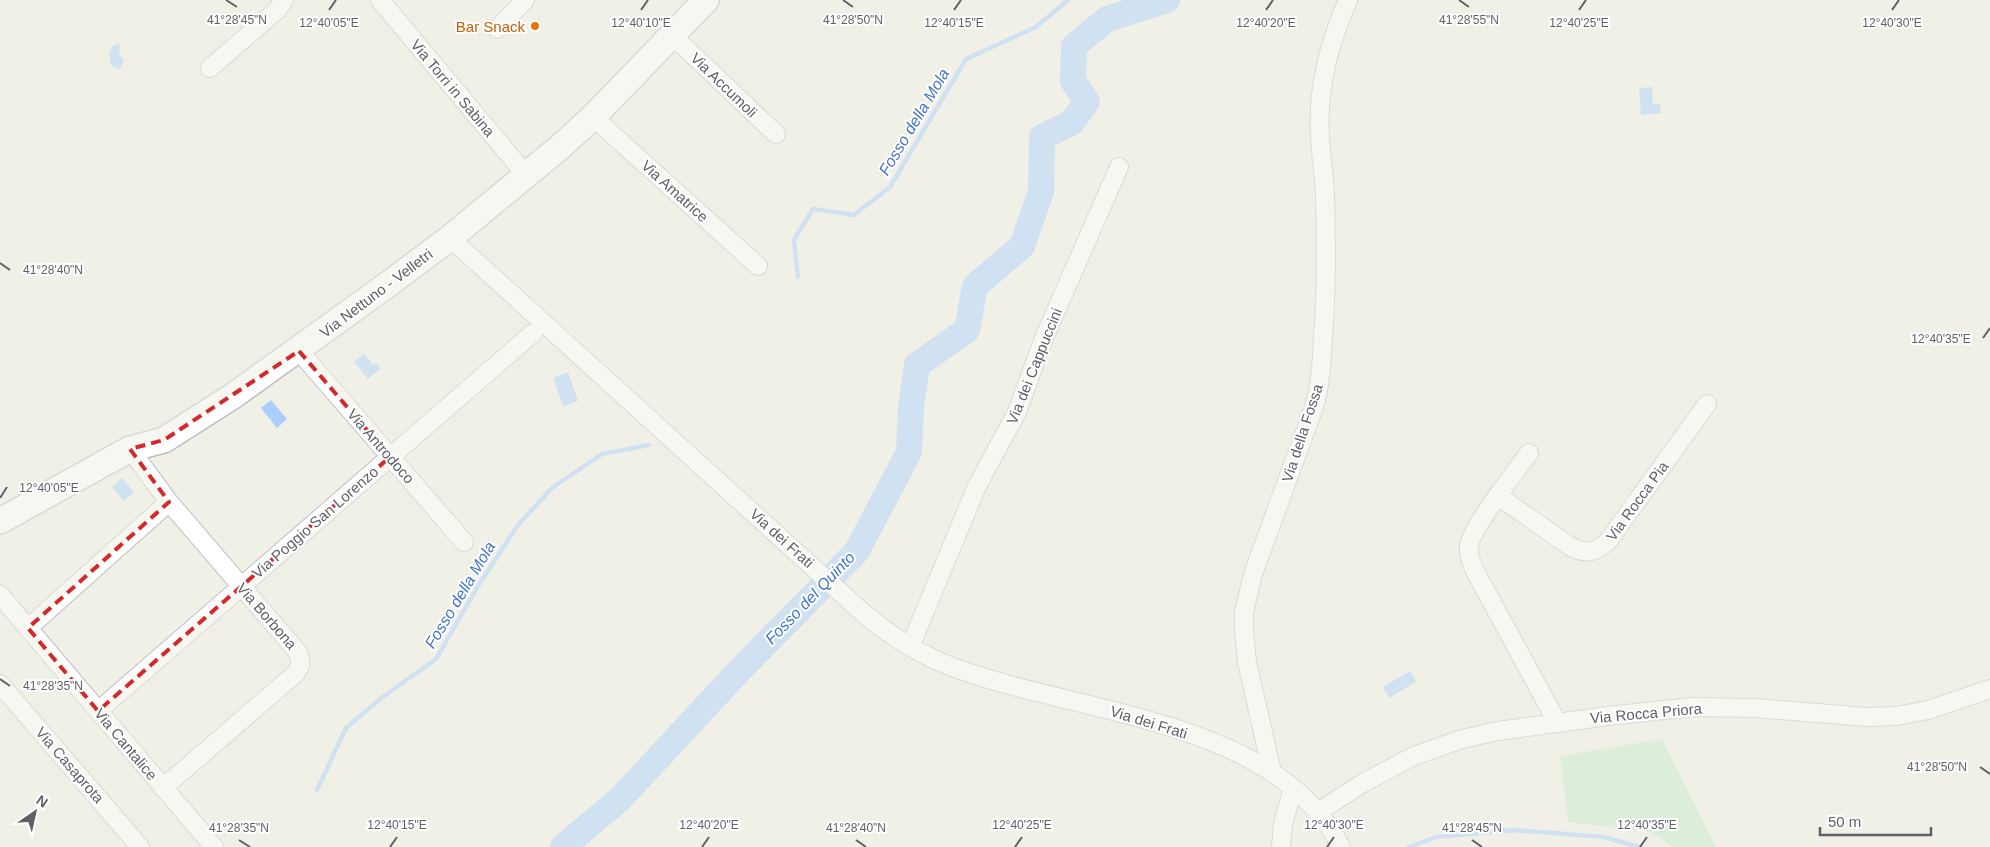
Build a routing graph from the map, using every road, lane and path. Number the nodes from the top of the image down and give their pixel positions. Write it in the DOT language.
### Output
graph roads {
  1 [pos="284,0"];
  2 [pos="380,0"];
  3 [pos="525,0"];
  4 [pos="706,0"];
  5 [pos="1348,0"];
  6 [pos="497,29"];
  7 [pos="672,35"];
  8 [pos="210,68"];
  9 [pos="593,117"];
  10 [pos="776,134"];
  11 [pos="1119,167"];
  12 [pos="526,175"];
  13 [pos="450,238"];
  14 [pos="758,266"];
  15 [pos="533,333"];
  16 [pos="299,350"];
  17 [pos="1707,404"];
  18 [pos="130,449"];
  19 [pos="1529,453"];
  20 [pos="390,457"];
  21 [pos="1498,496"];
  22 [pos="170,502"];
  23 [pos="0,521"];
  24 [pos="464,542"];
  25 [pos="241,586"];
  26 [pos="0,595"];
  27 [pos="28,628"];
  28 [pos="910,647"];
  29 [pos="0,684"];
  30 [pos="1990,689"];
  31 [pos="98,711"];
  32 [pos="1557,722"];
  33 [pos="1272,772"];
  34 [pos="163,788"];
  35 [pos="1293,788"];
  36 [pos="1318,812"];
  37 [pos="140,847"];
  38 [pos="214,847"];
  39 [pos="1281,847"];
  40 [pos="1342,847"];
  1 -- 8 [label="street"];
  2 -- 12 [label="street, Via Torri in Sabina"];
  3 -- 6 [label="street"];
  4 -- 7 [label="main road, Via Nettuno - Velletri"];
  5 -- 33 [label="street, Via della Fossa"];
  7 -- 9 [label="main road, Via Nettuno - Velletri"];
  7 -- 10 [label="street, Via Accumoli"];
  9 -- 12 [label="main road, Via Nettuno - Velletri"];
  9 -- 14 [label="street, Via Amatrice"];
  11 -- 28 [label="street, Via dei Cappuccini"];
  12 -- 13 [label="main road, Via Nettuno - Velletri"];
  13 -- 16 [label="main road, Via Nettuno - Velletri"];
  13 -- 28 [label="street, Via dei Frati"];
  15 -- 20 [label="street, Via Poggio San Lorenzo"];
  16 -- 18 [label="main road, Via Nettuno - Velletri"];
  16 -- 20 [label="street, Via Antrodoco"];
  17 -- 21 [label="street, Via Rocca Pia"];
  18 -- 22 [label="street, Via Borbona"];
  18 -- 23 [label="main road, Via Nettuno - Velletri"];
  19 -- 21 [label="street"];
  20 -- 24 [label="street, Via Antrodoco"];
  20 -- 25 [label="street, Via Poggio San Lorenzo"];
  21 -- 32 [label="street"];
  22 -- 25 [label="street, Via Borbona"];
  22 -- 27 [label="street"];
  25 -- 31 [label="street, Via Poggio San Lorenzo"];
  25 -- 34 [label="street, Via Borbona"];
  26 -- 27 [label="street, Via Cantalice"];
  27 -- 31 [label="street, Via Cantalice"];
  28 -- 33 [label="street, Via dei Frati"];
  29 -- 37 [label="street, Via Casaprota"];
  30 -- 32 [label="street, Via Rocca Priora"];
  31 -- 34 [label="street, Via Cantalice"];
  32 -- 36 [label="street, Via Rocca Priora"];
  33 -- 35 [label="street, Via dei Frati"];
  34 -- 38 [label="street, Via Cantalice"];
  35 -- 36 [label="street, Via dei Frati"];
  35 -- 39 [label="street"];
  36 -- 40 [label="street, Via dei Frati"];
}
